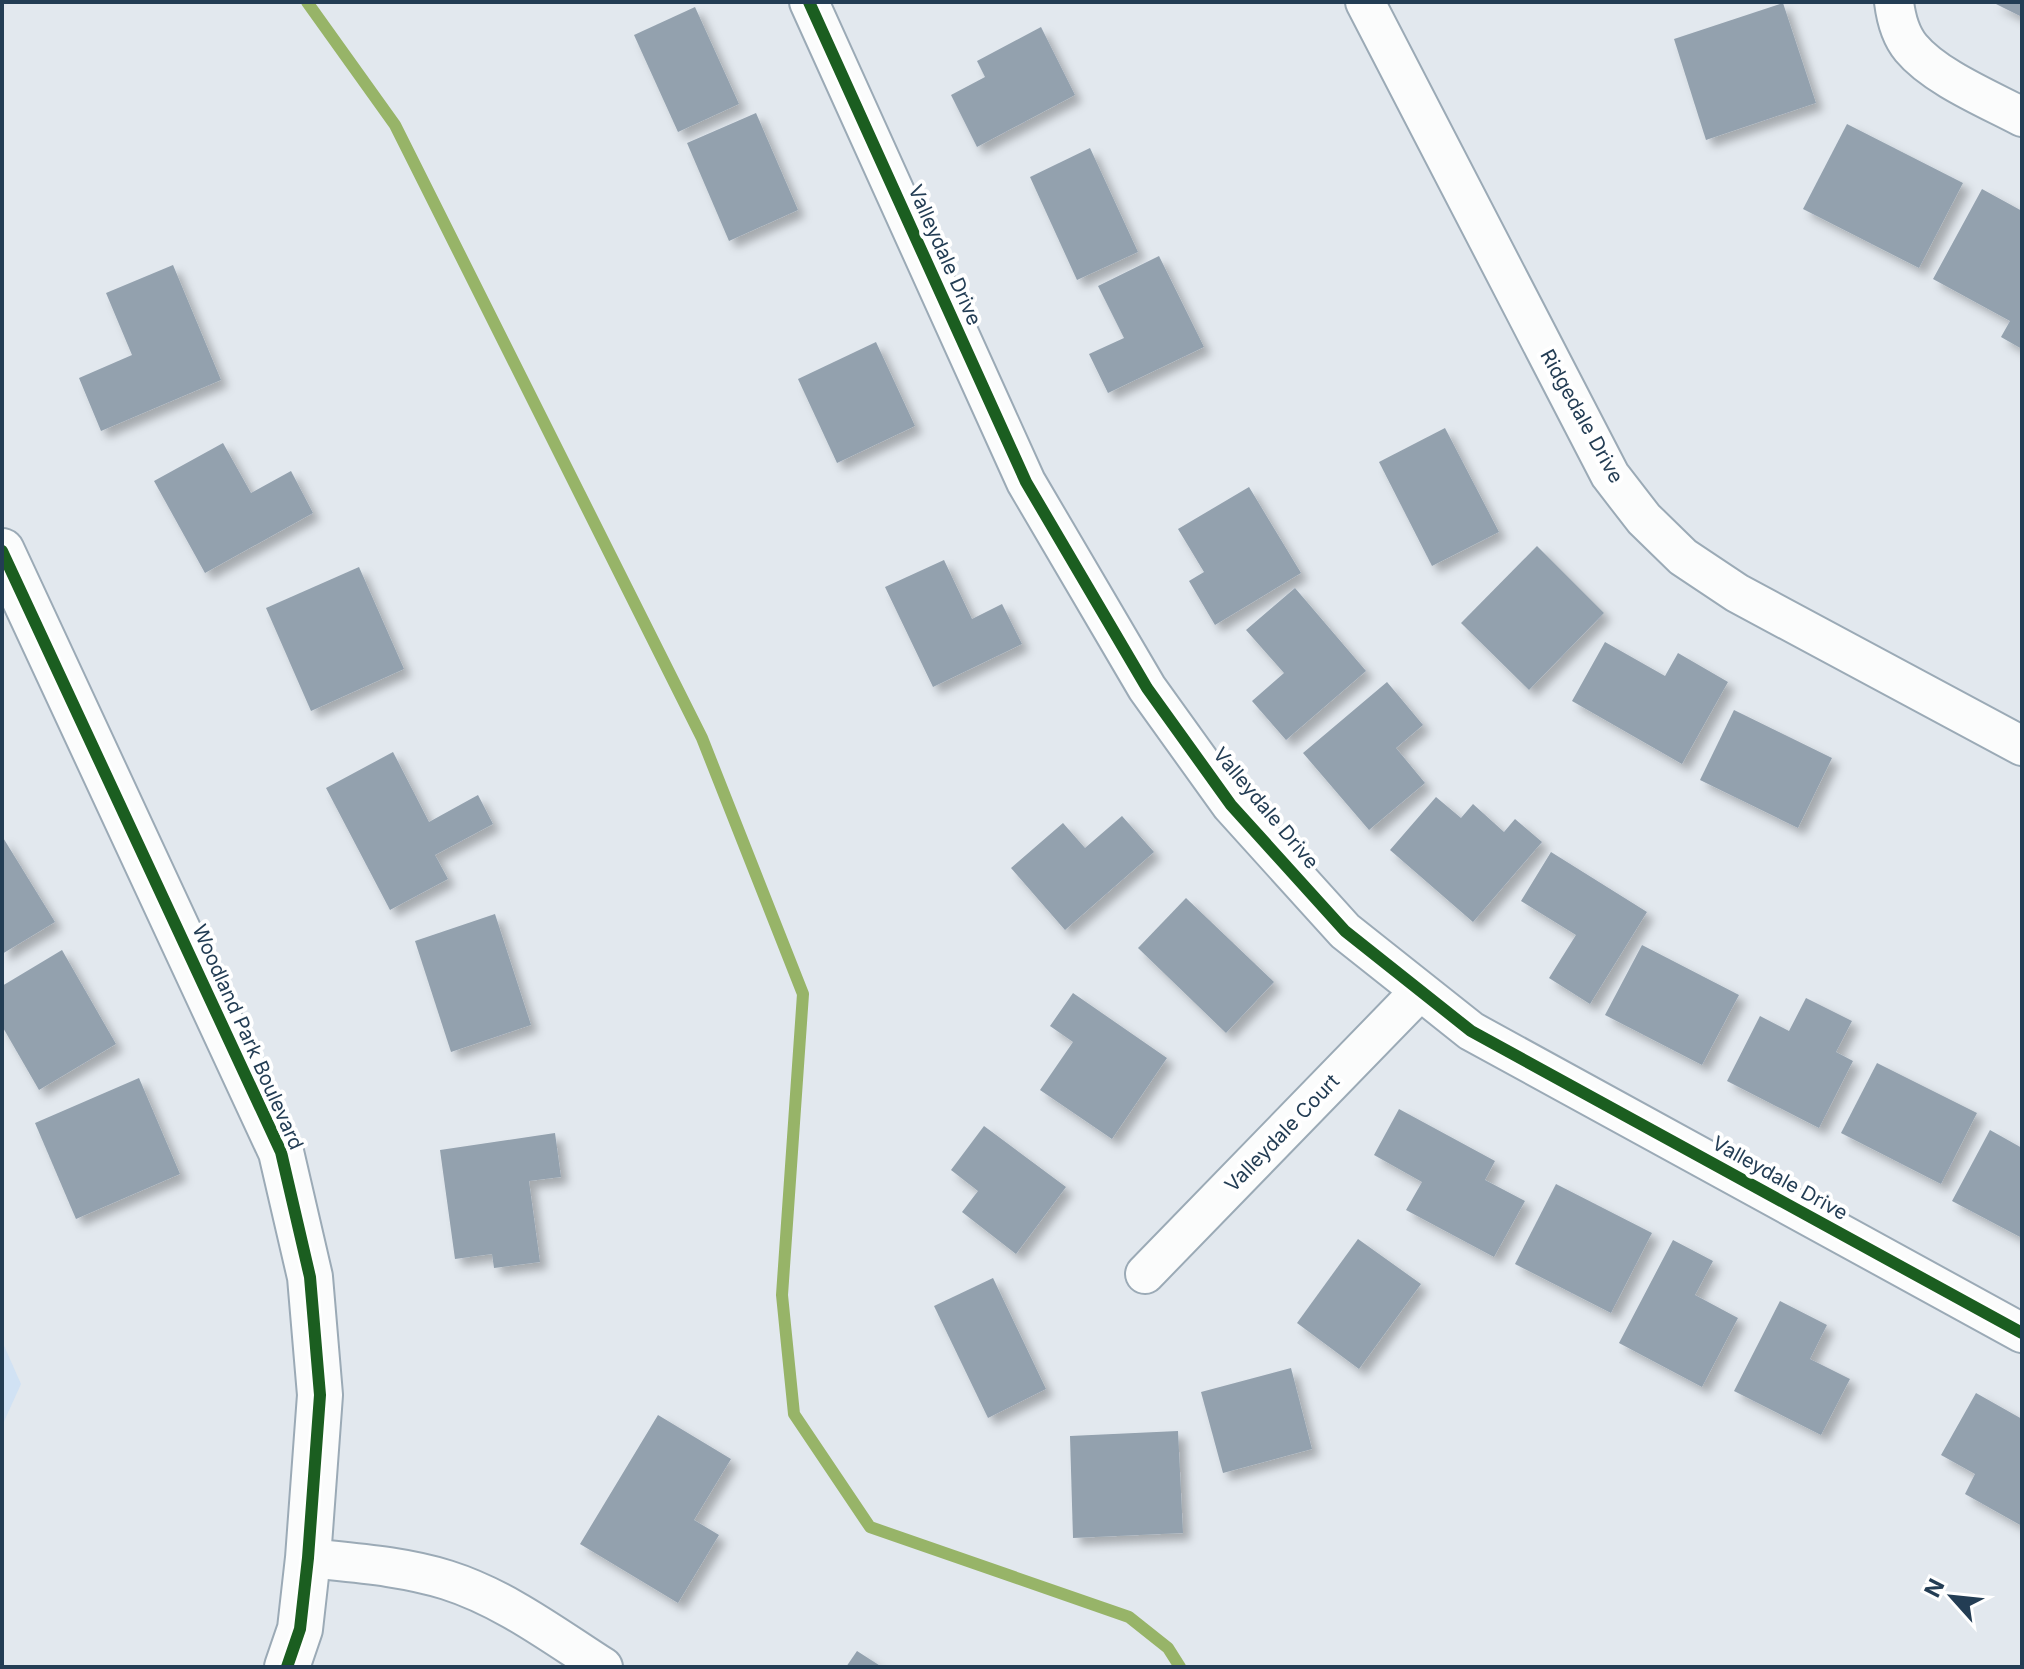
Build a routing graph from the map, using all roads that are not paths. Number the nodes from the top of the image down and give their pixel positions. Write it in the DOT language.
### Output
graph roads {
  1 [pos="809,2"];
  2 [pos="1365,2"];
  3 [pos="1894,3"];
  4 [pos="2022,117"];
  5 [pos="2,551"];
  6 [pos="2022,746"];
  7 [pos="1419,992"];
  8 [pos="1145,1274"];
  9 [pos="2022,1333"];
  10 [pos="308,1558"];
  11 [pos="287,1667"];
  12 [pos="603,1667"];
  1 -- 7 [label="street, Valleydale Drive"];
  2 -- 6 [label="street, Ridgedale Drive"];
  3 -- 4 [label="street"];
  5 -- 10 [label="street, Woodland Park Boulevard"];
  7 -- 8 [label="street, Valleydale Court"];
  7 -- 9 [label="street, Valleydale Drive"];
  10 -- 11 [label="street, Woodland Park Boulevard"];
  10 -- 12 [label="street"];
}
